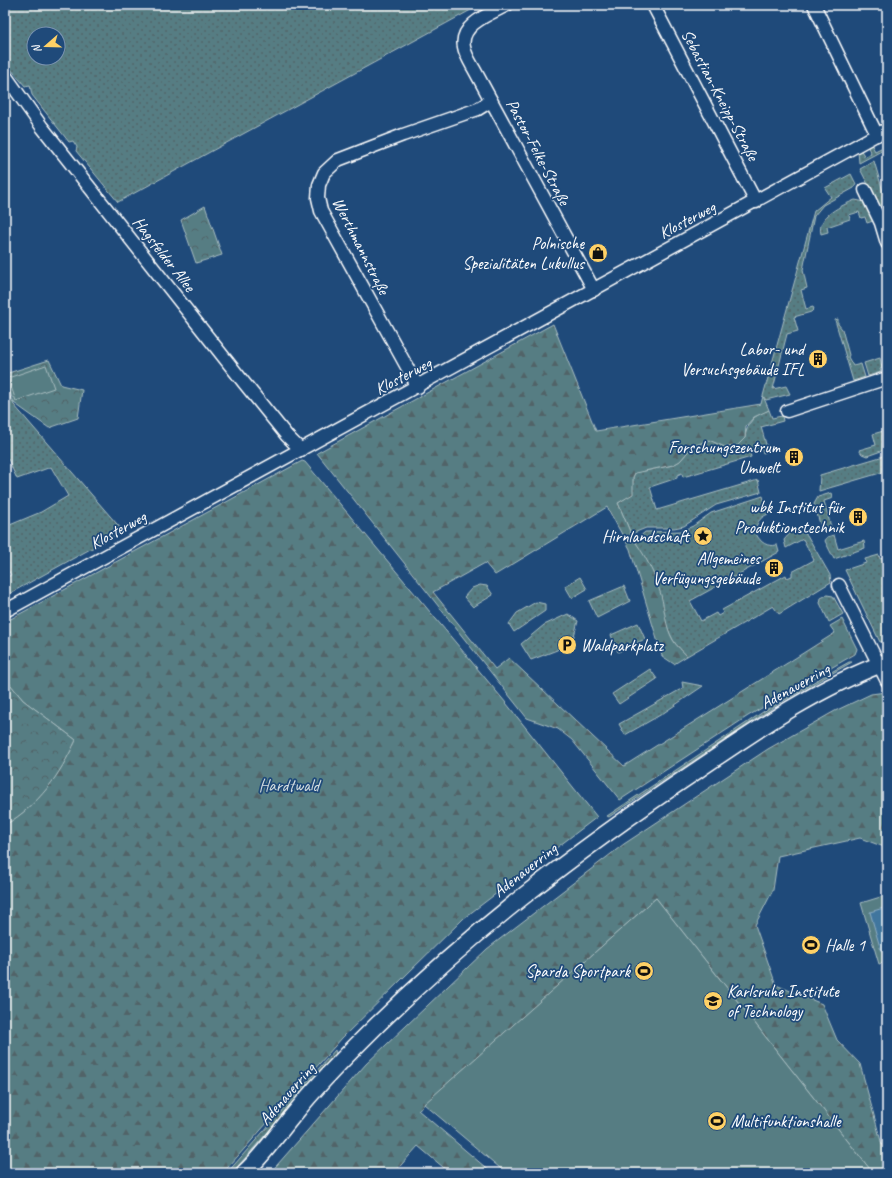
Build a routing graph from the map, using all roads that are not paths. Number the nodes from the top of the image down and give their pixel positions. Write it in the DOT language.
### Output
graph roads {
  1 [pos="507,5"];
  2 [pos="653,5"];
  3 [pos="814,5"];
  4 [pos="5,75"];
  5 [pos="491,101"];
  6 [pos="882,132"];
  7 [pos="865,190"];
  8 [pos="756,202"];
  9 [pos="887,243"];
  10 [pos="594,290"];
  11 [pos="887,378"];
  12 [pos="418,387"];
  13 [pos="787,410"];
  14 [pos="301,450"];
  15 [pos="839,585"];
  16 [pos="5,611"];
  17 [pos="883,663"];
  18 [pos="887,681"];
  19 [pos="245,1172"];
  1 -- 5 [label="street, Pastor-Felke-Straße"];
  2 -- 8 [label="street, Sebastian-Kneipp-Straße"];
  3 -- 6 [label="street"];
  4 -- 14 [label="street, Hagsfelder Allee"];
  5 -- 10 [label="street, Pastor-Felke-Straße"];
  5 -- 12 [label="street, Werthmannstraße"];
  6 -- 8 [label="street, Klosterweg"];
  7 -- 9 [label="street"];
  8 -- 10 [label="street, Klosterweg"];
  10 -- 12 [label="street, Klosterweg"];
  11 -- 13 [label="street"];
  12 -- 14 [label="street, Klosterweg"];
  14 -- 16 [label="street, Klosterweg"];
  15 -- 17 [label="street"];
  17 -- 18 [label="street"];
  17 -- 19 [label="main road, Adenauerring"];
}
